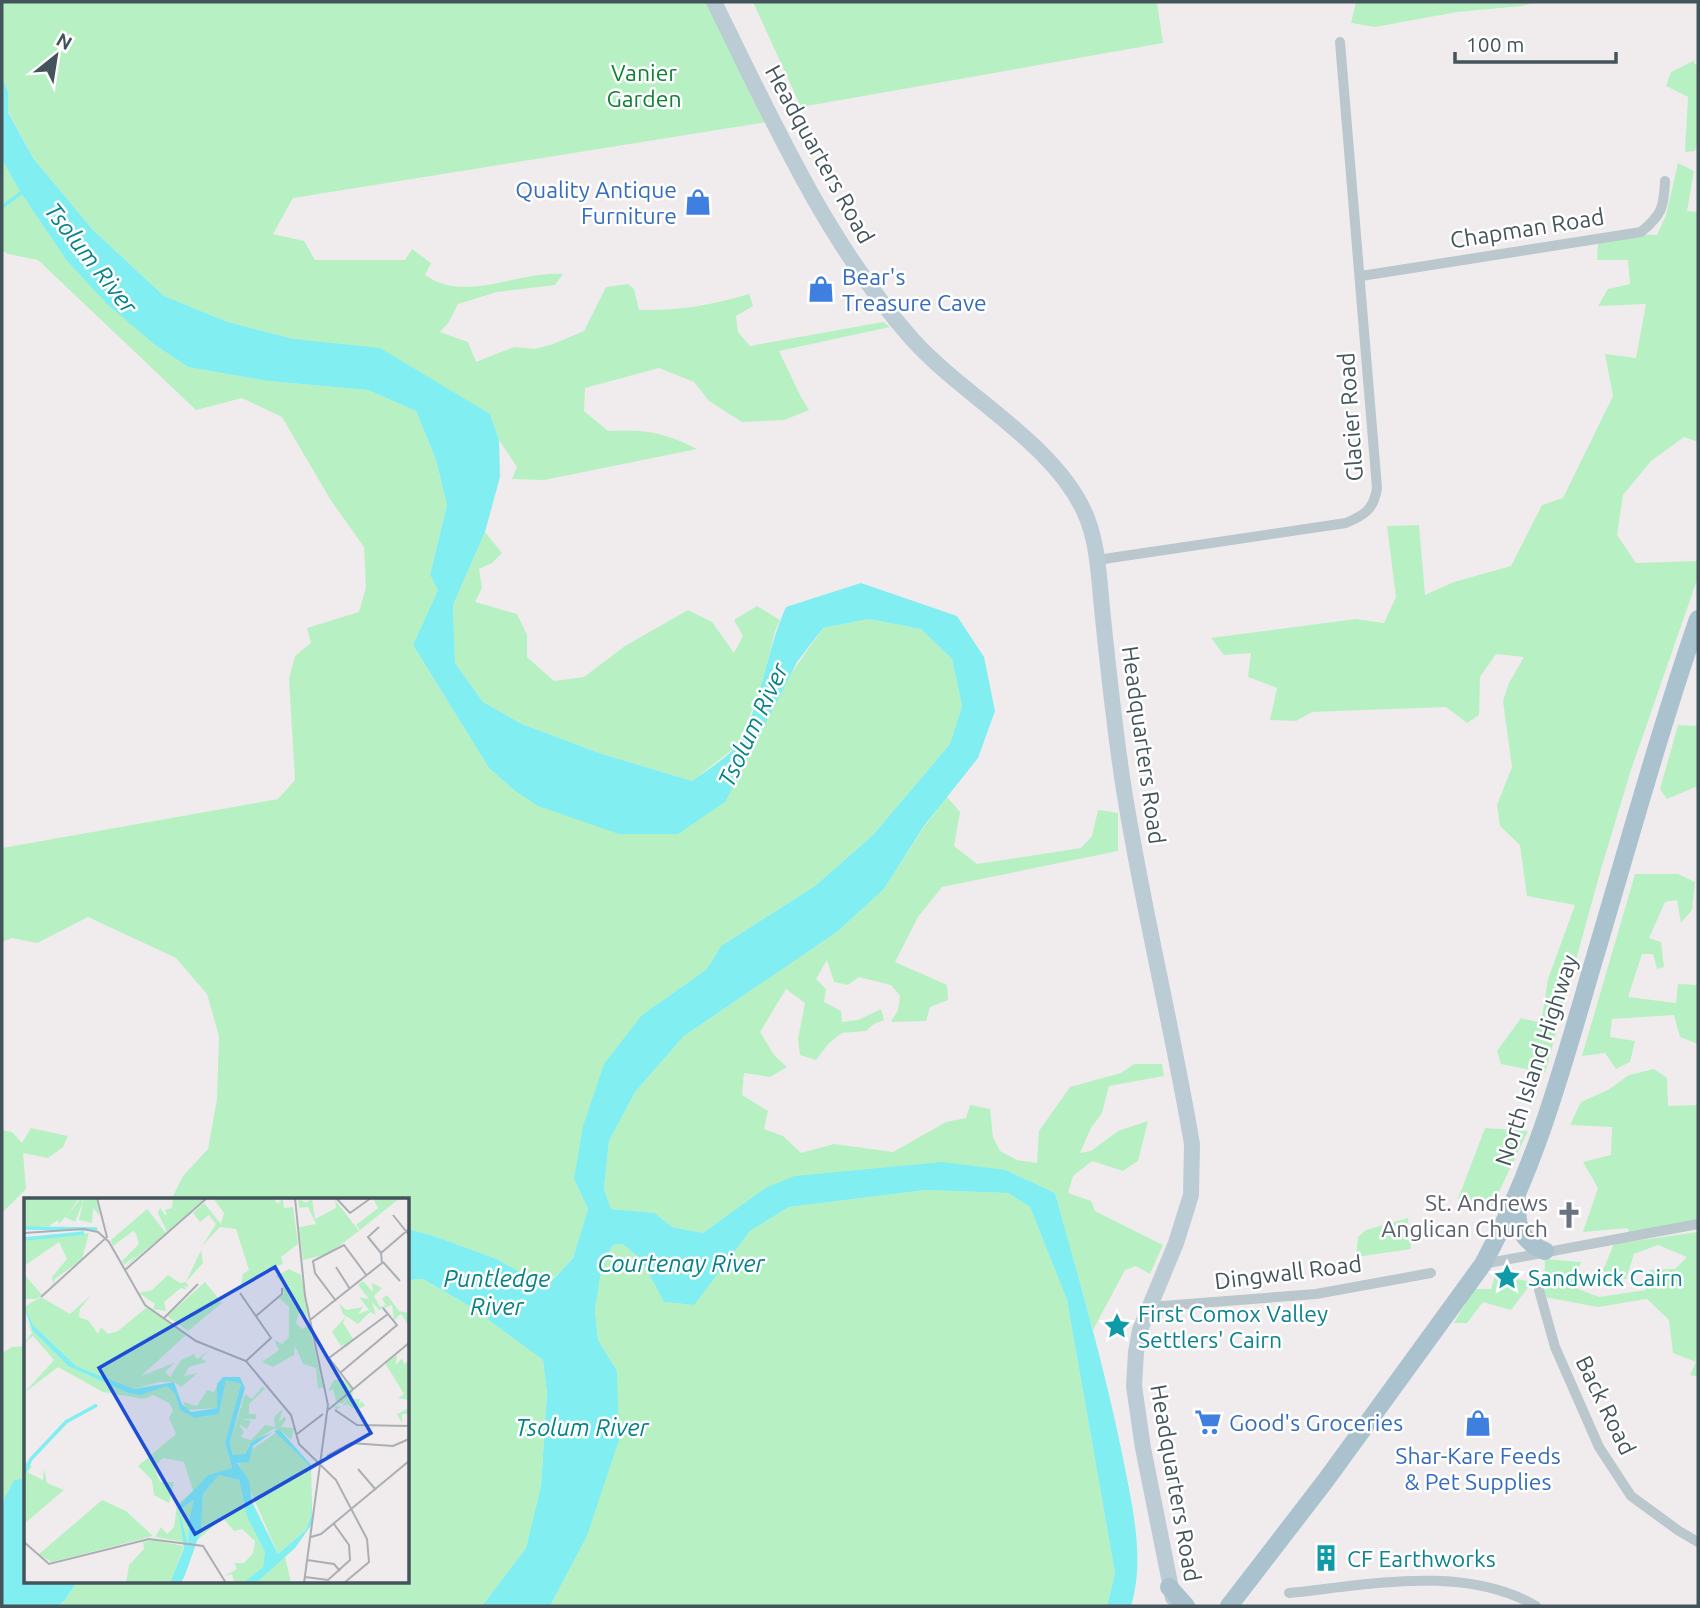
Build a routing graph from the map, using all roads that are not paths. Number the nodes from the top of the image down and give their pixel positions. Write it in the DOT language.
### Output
graph roads {
  1 [pos="714,2"];
  2 [pos="1340,42"];
  3 [pos="1665,181"];
  4 [pos="1361,276"];
  5 [pos="1097,560"];
  6 [pos="1698,619"];
  7 [pos="1519,1193"];
  8 [pos="1698,1224"];
  9 [pos="1545,1251"];
  10 [pos="1483,1264"];
  11 [pos="1431,1273"];
  12 [pos="1539,1290"];
  13 [pos="1149,1307"];
  14 [pos="1698,1542"];
  15 [pos="1247,1586"];
  16 [pos="1169,1587"];
  17 [pos="1289,1593"];
  18 [pos="1168,1606"];
  19 [pos="1176,1606"];
  20 [pos="1186,1606"];
  21 [pos="1220,1606"];
  22 [pos="1229,1606"];
  23 [pos="1240,1606"];
  24 [pos="1536,1606"];
  1 -- 5 [label="main road, Headquarters Road"];
  2 -- 4 [label="street, Glacier Road"];
  3 -- 4 [label="street, Chapman Road"];
  4 -- 5 [label="street, Glacier Road"];
  5 -- 13 [label="main road, Headquarters Road"];
  6 -- 7 [label="main road, North Island Highway"];
  7 -- 9 [label="main road"];
  7 -- 10 [label="main road, North Island Highway"];
  8 -- 9 [label="street"];
  9 -- 10 [label="street"];
  10 -- 15 [label="main road, North Island Highway"];
  11 -- 13 [label="street, Dingwall Road"];
  12 -- 14 [label="street, Back Road"];
  13 -- 16 [label="main road, Headquarters Road"];
  15 -- 21 [label="main road"];
  15 -- 22 [label="main road, North Island Highway"];
  15 -- 23 [label="main road"];
  16 -- 18 [label="main road"];
  16 -- 19 [label="main road, Headquarters Road"];
  16 -- 20 [label="main road"];
  17 -- 24 [label="street"];
}
